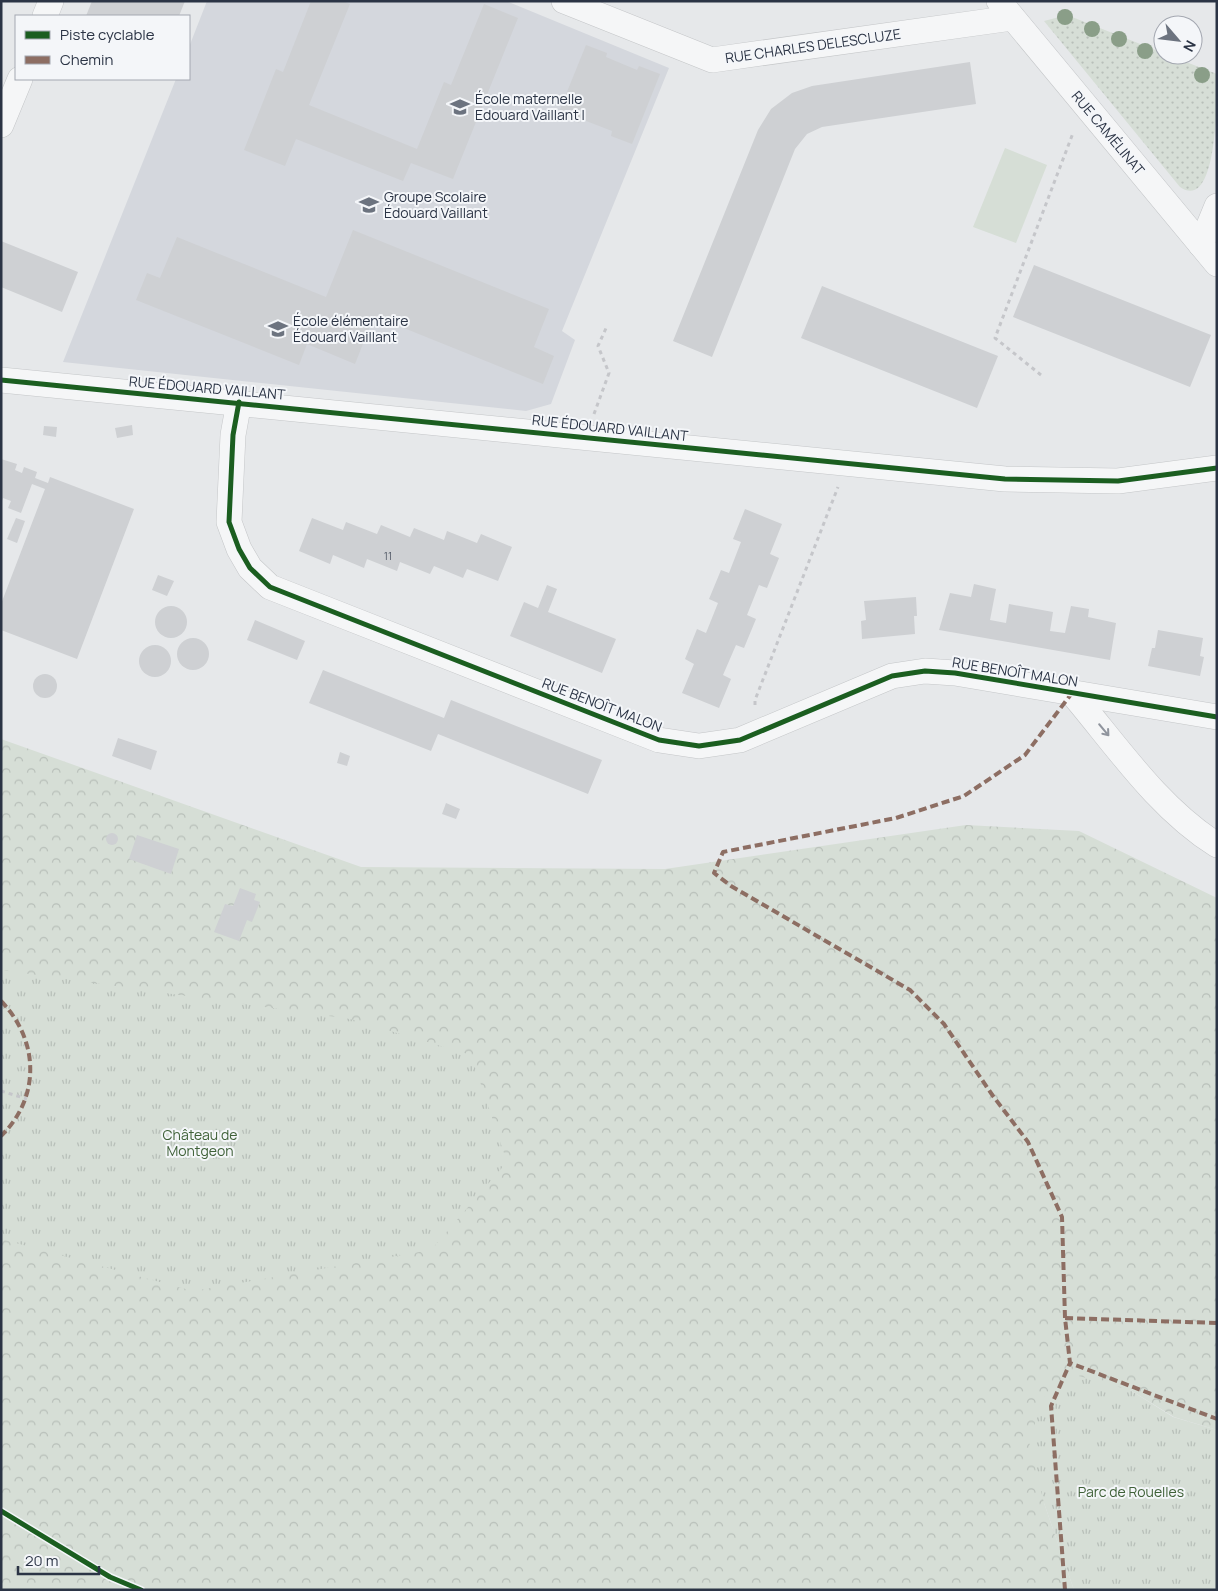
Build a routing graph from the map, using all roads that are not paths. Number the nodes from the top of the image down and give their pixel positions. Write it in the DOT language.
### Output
graph roads {
  1 [pos="51,1"];
  2 [pos="564,1"];
  3 [pos="1006,9"];
  4 [pos="45,15"];
  5 [pos="20,80"];
  6 [pos="1,125"];
  7 [pos="1217,206"];
  8 [pos="1201,245"];
  9 [pos="1217,264"];
  10 [pos="1,380"];
  11 [pos="239,402"];
  12 [pos="1217,468"];
  13 [pos="1072,693"];
  14 [pos="1217,718"];
  15 [pos="1217,845"];
  1 -- 4 [label="street"];
  2 -- 3 [label="street, RUE CHARLES DELESCLUZE"];
  3 -- 8 [label="street, RUE CAMÉLINAT"];
  5 -- 6 [label="street"];
  7 -- 8 [label="street"];
  8 -- 9 [label="street, RUE CAMÉLINAT"];
  10 -- 11 [label="street, RUE ÉDOUARD VAILLANT"];
  11 -- 12 [label="street, RUE ÉDOUARD VAILLANT"];
  11 -- 13 [label="street, RUE BENOÎT MALON"];
  13 -- 14 [label="street, RUE BENOÎT MALON"];
  13 -- 15 [label="street, one-way"];
}
